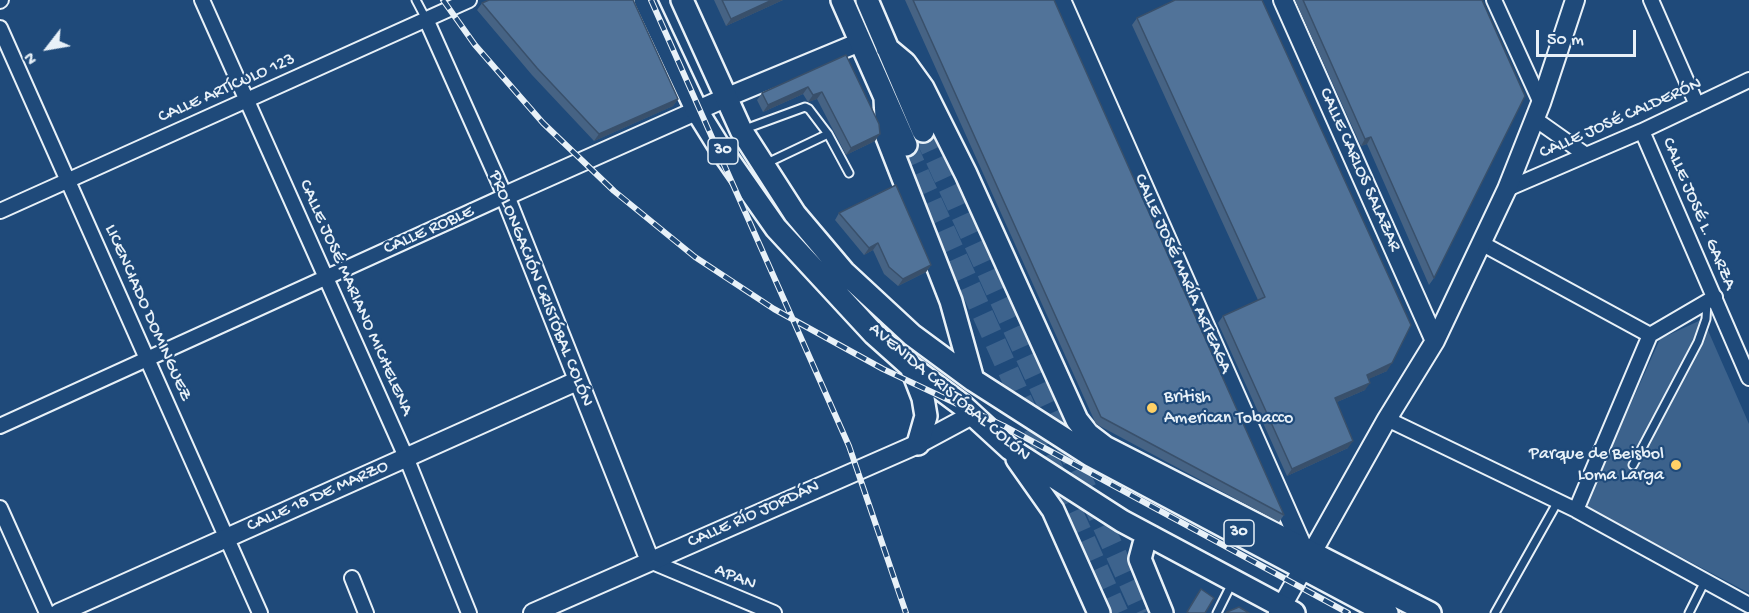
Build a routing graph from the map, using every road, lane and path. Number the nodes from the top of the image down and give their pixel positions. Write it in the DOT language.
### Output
graph roads {
  1 [pos="202,0"];
  2 [pos="417,0"];
  3 [pos="469,0"];
  4 [pos="645,0"];
  5 [pos="682,0"];
  6 [pos="842,0"];
  7 [pos="867,0"];
  8 [pos="1061,0"];
  9 [pos="1283,0"];
  10 [pos="1494,0"];
  11 [pos="1575,0"];
  12 [pos="1651,0"];
  13 [pos="426,19"];
  14 [pos="0,28"];
  15 [pos="860,42"];
  16 [pos="887,48"];
  17 [pos="1749,80"];
  18 [pos="725,98"];
  19 [pos="885,98"];
  20 [pos="248,100"];
  21 [pos="1697,105"];
  22 [pos="697,111"];
  23 [pos="1538,111"];
  24 [pos="741,130"];
  25 [pos="923,131"];
  26 [pos="1642,131"];
  27 [pos="828,134"];
  28 [pos="906,146"];
  29 [pos="1586,155"];
  30 [pos="763,165"];
  31 [pos="849,173"];
  32 [pos="69,180"];
  33 [pos="1507,189"];
  34 [pos="505,196"];
  35 [pos="0,212"];
  36 [pos="1480,243"];
  37 [pos="327,277"];
  38 [pos="835,279"];
  39 [pos="1711,300"];
  40 [pos="1650,335"];
  41 [pos="1435,341"];
  42 [pos="149,359"];
  43 [pos="911,367"];
  44 [pos="1749,378"];
  45 [pos="972,380"];
  46 [pos="577,381"];
  47 [pos="972,415"];
  48 [pos="1387,419"];
  49 [pos="0,426"];
  50 [pos="918,444"];
  51 [pos="1010,449"];
  52 [pos="406,457"];
  53 [pos="1633,465"];
  54 [pos="1557,503"];
  55 [pos="0,508"];
  56 [pos="1576,510"];
  57 [pos="1152,537"];
  58 [pos="226,538"];
  59 [pos="1306,556"];
  60 [pos="650,561"];
  61 [pos="352,578"];
  62 [pos="1233,581"];
  63 [pos="1705,581"];
  64 [pos="567,605"];
  65 [pos="1749,605"];
  66 [pos="1285,611"];
  67 [pos="47,613"];
  68 [pos="59,613"];
  69 [pos="260,613"];
  70 [pos="366,613"];
  71 [pos="469,613"];
  72 [pos="534,613"];
  73 [pos="774,613"];
  74 [pos="1100,613"];
  75 [pos="1162,613"];
  76 [pos="1217,613"];
  77 [pos="1387,613"];
  78 [pos="1430,613"];
  79 [pos="1495,613"];
  80 [pos="1689,613"];
  1 -- 20 [label="street, CALLE JOSÉ MARIANO MICHELENA"];
  2 -- 13 [label="lane"];
  3 -- 13 [label="street, CALLE ARTÍCULO 123"];
  4 -- 22 [label="main road, AVENIDA CRISTÓBAL COLÓN / 30"];
  5 -- 18 [label="main road, AVENIDA CRISTÓBAL COLÓN / 30"];
  6 -- 15 [label="main road"];
  7 -- 16 [label="main road"];
  8 -- 59 [label="street, CALLE JOSÉ MARÍA ARTEAGA"];
  9 -- 41 [label="street, CALLE CARLOS SALAZAR"];
  10 -- 23 [label="street"];
  11 -- 23 [label="street"];
  12 -- 21 [label="street"];
  13 -- 20 [label="street, CALLE ARTÍCULO 123"];
  13 -- 34 [label="street, PROLONGACIÓN CRISTÓBAL COLÓN"];
  14 -- 32 [label="street, LICENCIADO DOMINGUEZ"];
  15 -- 18 [label="street, CALLE ROBLE"];
  15 -- 19 [label="main road"];
  16 -- 25 [label="main road"];
  16 -- 59 [label="main road"];
  17 -- 21 [label="street, CALLE JOSÉ CALDERÓN"];
  18 -- 22 [label="street, CALLE ROBLE"];
  18 -- 24 [label="main road, AVENIDA CRISTÓBAL COLÓN / 30"];
  19 -- 28 [label="main road"];
  19 -- 45 [label="main road"];
  20 -- 32 [label="street, CALLE ARTÍCULO 123"];
  20 -- 37 [label="street, CALLE JOSÉ MARIANO MICHELENA"];
  21 -- 26 [label="street, CALLE JOSÉ CALDERÓN"];
  22 -- 34 [label="street, CALLE ROBLE"];
  22 -- 38 [label="main road, AVENIDA CRISTÓBAL COLÓN / 30"];
  23 -- 29 [label="street"];
  23 -- 33 [label="street"];
  24 -- 27 [label="lane"];
  24 -- 30 [label="main road, AVENIDA CRISTÓBAL COLÓN / 30"];
  26 -- 29 [label="street, CALLE JOSÉ CALDERÓN"];
  26 -- 39 [label="street, CALLE JOSÉ L. GARZA"];
  27 -- 30 [label="lane"];
  27 -- 31 [label="lane"];
  29 -- 33 [label="street, CALLE JOSÉ CALDERÓN"];
  30 -- 38 [label="main road, AVENIDA CRISTÓBAL COLÓN / 30"];
  32 -- 35 [label="street, CALLE ARTÍCULO 123"];
  32 -- 42 [label="street, LICENCIADO DOMINGUEZ"];
  33 -- 36 [label="street"];
  34 -- 37 [label="street, CALLE ROBLE"];
  34 -- 46 [label="street, PROLONGACIÓN CRISTÓBAL COLÓN"];
  36 -- 40 [label="street"];
  36 -- 41 [label="street"];
  37 -- 42 [label="street, CALLE ROBLE"];
  37 -- 52 [label="street, CALLE JOSÉ MARIANO MICHELENA"];
  38 -- 43 [label="main road, AVENIDA CRISTÓBAL COLÓN / 30"];
  38 -- 45 [label="main road, AVENIDA CRISTÓBAL COLÓN / 30"];
  39 -- 40 [label="street"];
  39 -- 44 [label="street, CALLE JOSÉ L. GARZA"];
  39 -- 53 [label="lane"];
  40 -- 56 [label="street"];
  41 -- 48 [label="street"];
  42 -- 49 [label="street, CALLE ROBLE"];
  42 -- 58 [label="street, LICENCIADO DOMINGUEZ"];
  43 -- 47 [label="main road, AVENIDA CRISTÓBAL COLÓN / 30"];
  43 -- 50 [label="main road"];
  45 -- 59 [label="main road, AVENIDA CRISTÓBAL COLÓN / 30"];
  46 -- 52 [label="street, CALLE 18 DE MARZO"];
  46 -- 60 [label="street, PROLONGACIÓN CRISTÓBAL COLÓN"];
  47 -- 50 [label="street, CALLE RÍO JORDÁN"];
  47 -- 51 [label="main road, AVENIDA CRISTÓBAL COLÓN / 30"];
  48 -- 54 [label="street"];
  48 -- 59 [label="street"];
  50 -- 60 [label="street, CALLE RÍO JORDÁN"];
  51 -- 57 [label="main road, AVENIDA CRISTÓBAL COLÓN / 30"];
  51 -- 74 [label="main road"];
  52 -- 58 [label="street, CALLE 18 DE MARZO"];
  52 -- 71 [label="street, CALLE JOSÉ MARIANO MICHELENA"];
  54 -- 56 [label="street"];
  54 -- 79 [label="lane"];
  55 -- 67 [label="street"];
  56 -- 63 [label="street"];
  57 -- 62 [label="main road, 30"];
  57 -- 75 [label="main road"];
  58 -- 68 [label="street, CALLE 18 DE MARZO"];
  58 -- 69 [label="street, LICENCIADO DOMINGUEZ"];
  59 -- 66 [label="street"];
  59 -- 77 [label="main road, 30"];
  59 -- 78 [label="main road, 30"];
  60 -- 64 [label="street, CALLE RÍO JORDÁN"];
  60 -- 73 [label="street, APAN"];
  61 -- 70 [label="street"];
  62 -- 66 [label="main road, 30"];
  62 -- 76 [label="lane"];
  63 -- 65 [label="street"];
  63 -- 80 [label="lane"];
  64 -- 72 [label="street, CALLE RÍO JORDÁN"];
}
